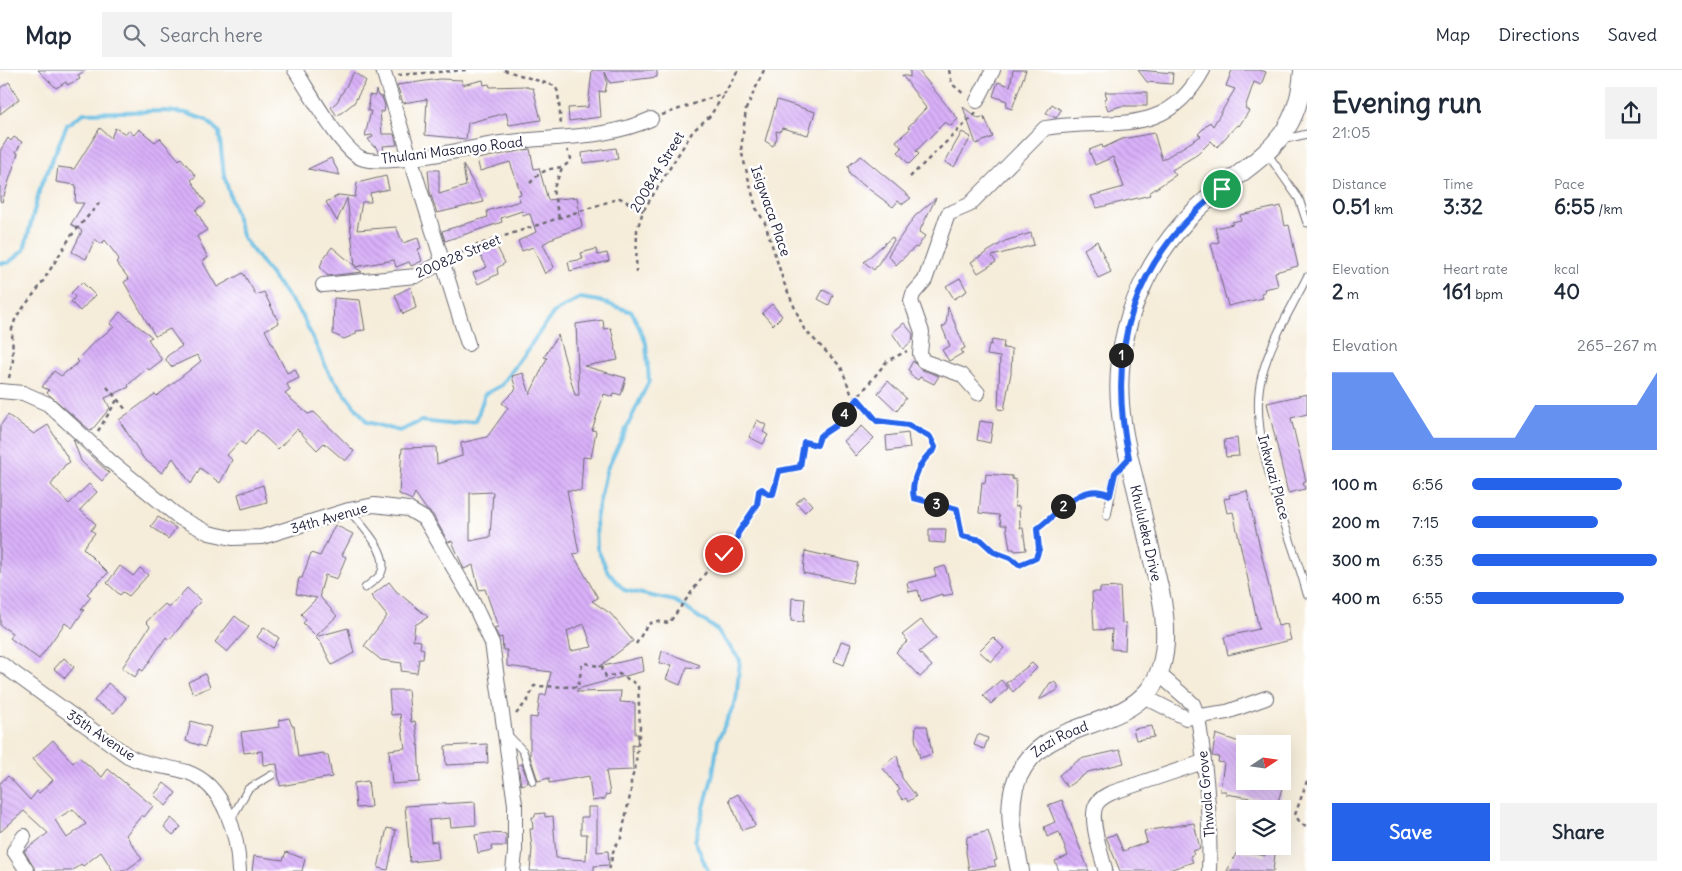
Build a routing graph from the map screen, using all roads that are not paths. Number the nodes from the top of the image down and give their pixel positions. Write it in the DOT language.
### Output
graph roads {
  1 [pos="295,70"];
  2 [pos="993,70"];
  3 [pos="1203,70"];
  4 [pos="384,73"];
  5 [pos="1304,82"];
  6 [pos="977,101"];
  7 [pos="651,119"];
  8 [pos="1307,134"];
  9 [pos="1272,147"];
  10 [pos="410,158"];
  11 [pos="1307,223"];
  12 [pos="443,262"];
  13 [pos="1307,278"];
  14 [pos="323,286"];
  15 [pos="468,344"];
  16 [pos="3,391"];
  17 [pos="978,393"];
  18 [pos="1129,458"];
  19 [pos="349,510"];
  20 [pos="1107,516"];
  21 [pos="365,588"];
  22 [pos="1307,594"];
  23 [pos="0,662"];
  24 [pos="1159,674"];
  25 [pos="1143,696"];
  26 [pos="1266,698"];
  27 [pos="1198,717"];
  28 [pos="505,732"];
  29 [pos="1203,762"];
  30 [pos="272,775"];
  31 [pos="533,781"];
  32 [pos="229,822"];
  33 [pos="24,836"];
  34 [pos="1105,868"];
  35 [pos="27,871"];
  36 [pos="239,871"];
  37 [pos="513,871"];
  38 [pos="1020,871"];
  39 [pos="1209,871"];
  1 -- 10 [label="street, Thulani Masango Road"];
  2 -- 6 [label="street"];
  3 -- 17 [label="street"];
  4 -- 10 [label="street"];
  5 -- 9 [label="street, Khululeka Drive"];
  7 -- 10 [label="street, Thulani Masango Road"];
  8 -- 9 [label="lane"];
  9 -- 11 [label="lane"];
  9 -- 18 [label="street, Khululeka Drive"];
  10 -- 12 [label="street"];
  12 -- 14 [label="street, 200828 Street"];
  12 -- 15 [label="street"];
  13 -- 22 [label="lane, Inkwazi Place"];
  16 -- 19 [label="street, 34th Avenue"];
  18 -- 20 [label="lane"];
  18 -- 24 [label="street, Khululeka Drive"];
  19 -- 21 [label="lane"];
  19 -- 28 [label="street, 34th Avenue"];
  23 -- 32 [label="street, 35th Avenue"];
  24 -- 25 [label="street, Khululeka Drive"];
  24 -- 27 [label="street, Thwala Grove"];
  25 -- 27 [label="street"];
  25 -- 38 [label="street, Zazi Road"];
  26 -- 27 [label="street"];
  27 -- 29 [label="street, Thwala Grove"];
  28 -- 31 [label="lane"];
  28 -- 37 [label="street, 34th Avenue"];
  29 -- 34 [label="street"];
  29 -- 39 [label="street, Thwala Grove"];
  30 -- 32 [label="lane"];
  32 -- 36 [label="street, 35th Avenue"];
  33 -- 35 [label="street"];
}
